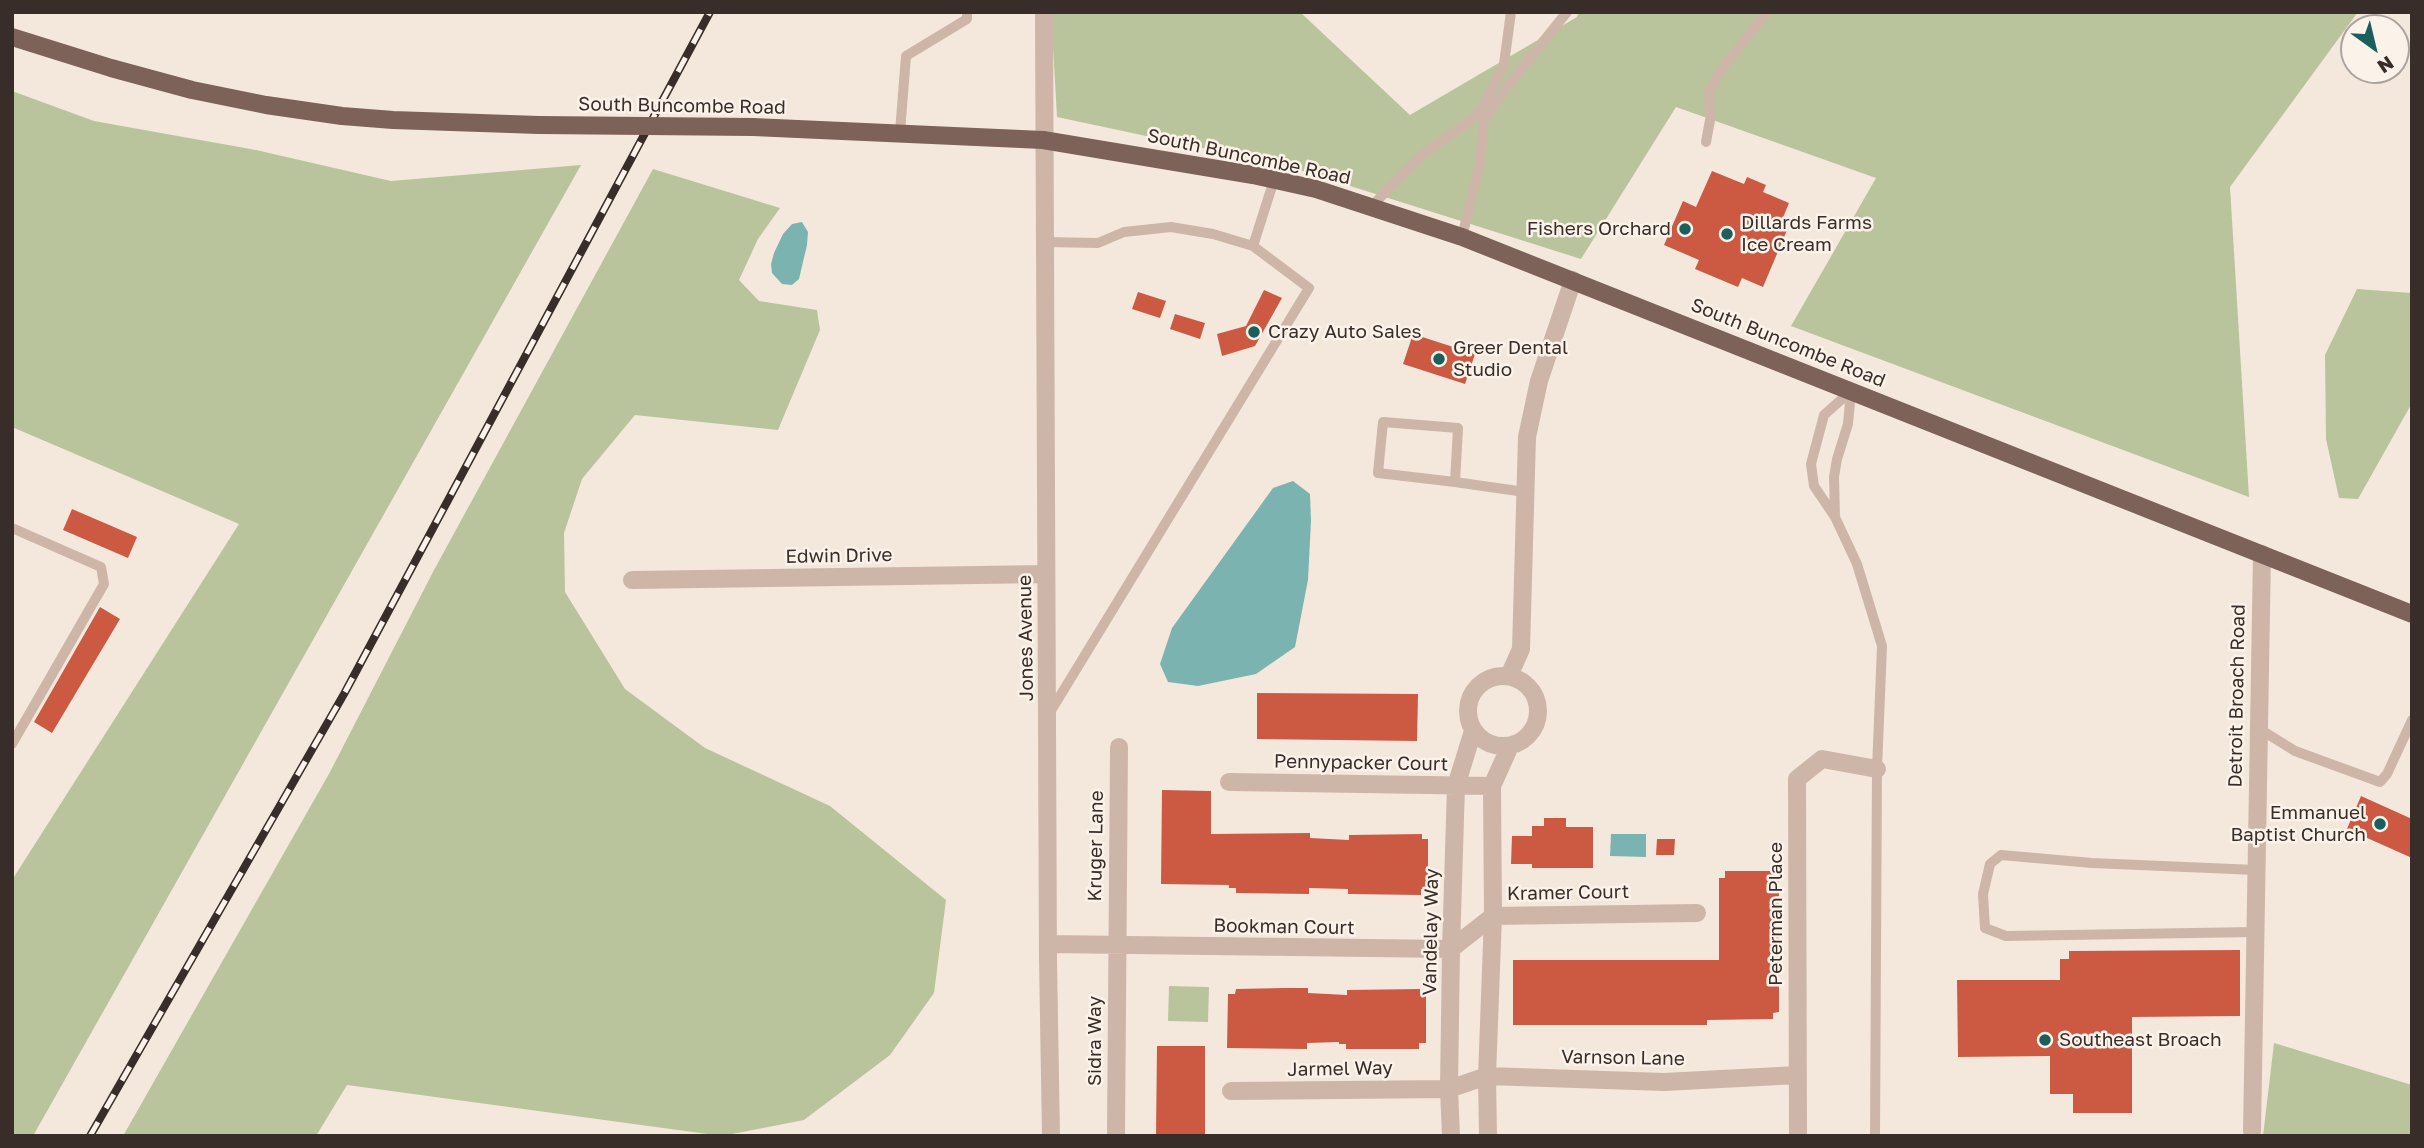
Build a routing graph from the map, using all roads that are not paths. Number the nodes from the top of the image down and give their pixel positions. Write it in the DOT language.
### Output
graph roads {
  1 [pos="967,12"];
  2 [pos="1044,12"];
  3 [pos="1511,12"];
  4 [pos="1567,12"];
  5 [pos="1767,12"];
  6 [pos="12,37"];
  7 [pos="1487,107"];
  8 [pos="900,132"];
  9 [pos="1043,140"];
  10 [pos="1706,142"];
  11 [pos="1274,180"];
  12 [pos="1372,205"];
  13 [pos="1462,237"];
  14 [pos="1044,242"];
  15 [pos="1253,246"];
  16 [pos="1573,280"];
  17 [pos="1851,391"];
  18 [pos="1455,482"];
  19 [pos="1525,492"];
  20 [pos="1835,517"];
  21 [pos="12,528"];
  22 [pos="2262,554"];
  23 [pos="1046,574"];
  24 [pos="632,579"];
  25 [pos="2412,614"];
  26 [pos="1509,676"];
  27 [pos="1047,716"];
  28 [pos="2412,720"];
  29 [pos="2258,728"];
  30 [pos="1473,731"];
  31 [pos="16,732"];
  32 [pos="12,744"];
  33 [pos="1510,746"];
  34 [pos="1119,747"];
  35 [pos="1877,769"];
  36 [pos="1229,782"];
  37 [pos="1456,786"];
  38 [pos="1492,786"];
  39 [pos="2256,870"];
  40 [pos="1697,913"];
  41 [pos="1493,915"];
  42 [pos="2255,932"];
  43 [pos="1048,944"];
  44 [pos="1116,946"];
  45 [pos="1451,949"];
  46 [pos="1798,1075"];
  47 [pos="1487,1076"];
  48 [pos="1449,1089"];
  49 [pos="1231,1091"];
  50 [pos="2252,1131"];
  51 [pos="1051,1136"];
  52 [pos="1116,1136"];
  53 [pos="1451,1136"];
  54 [pos="1488,1136"];
  55 [pos="1798,1136"];
  56 [pos="1875,1136"];
  1 -- 8 [label="lane"];
  2 -- 9 [label="street, Jones Avenue"];
  3 -- 7 [label="lane"];
  4 -- 7 [label="lane"];
  5 -- 10 [label="lane"];
  6 -- 8 [label="main road, South Buncombe Road, bridge"];
  7 -- 12 [label="lane"];
  7 -- 13 [label="lane"];
  8 -- 9 [label="main road, South Buncombe Road"];
  9 -- 11 [label="main road, South Buncombe Road"];
  9 -- 14 [label="street, Jones Avenue"];
  11 -- 12 [label="main road, South Buncombe Road"];
  11 -- 15 [label="lane"];
  12 -- 13 [label="main road, South Buncombe Road"];
  13 -- 16 [label="main road, South Buncombe Road"];
  14 -- 15 [label="lane"];
  14 -- 23 [label="street, Jones Avenue"];
  15 -- 27 [label="lane"];
  16 -- 17 [label="main road, South Buncombe Road"];
  16 -- 19 [label="street"];
  17 -- 20 [label="lane"];
  17 -- 20 [label="lane"];
  17 -- 22 [label="main road, South Buncombe Road"];
  18 -- 18 [label="lane"];
  18 -- 19 [label="lane"];
  19 -- 26 [label="street"];
  20 -- 35 [label="lane"];
  21 -- 31 [label="lane"];
  22 -- 25 [label="main road, South Buncombe Road"];
  22 -- 29 [label="street, Detroit Broach Road"];
  23 -- 24 [label="street, Edwin Drive"];
  23 -- 27 [label="street, Jones Avenue"];
  26 -- 30 [label="street"];
  26 -- 33 [label="street"];
  27 -- 43 [label="street, Jones Avenue"];
  28 -- 29 [label="lane"];
  29 -- 39 [label="street, Detroit Broach Road"];
  30 -- 33 [label="street"];
  30 -- 37 [label="street, Vandelay Way"];
  31 -- 32 [label="lane"];
  33 -- 38 [label="street"];
  34 -- 44 [label="street, Kruger Lane"];
  35 -- 46 [label="street, Peterman Place"];
  35 -- 56 [label="lane"];
  36 -- 37 [label="street, Pennypacker Court"];
  37 -- 38 [label="street, Pennypacker Court"];
  37 -- 45 [label="street, Vandelay Way"];
  38 -- 41 [label="street"];
  39 -- 42 [label="street, Detroit Broach Road"];
  39 -- 42 [label="lane"];
  40 -- 41 [label="street, Kramer Court"];
  41 -- 45 [label="street, Kramer Court"];
  41 -- 47 [label="street"];
  42 -- 50 [label="street, Detroit Broach Road"];
  43 -- 44 [label="street, Bookman Court"];
  43 -- 51 [label="street, Jones Avenue"];
  44 -- 45 [label="street, Bookman Court"];
  44 -- 52 [label="street, Sidra Way"];
  45 -- 48 [label="street, Vandelay Way"];
  46 -- 47 [label="street, Varnson Lane"];
  46 -- 55 [label="street, Peterman Place"];
  47 -- 48 [label="street, Varnson Lane"];
  47 -- 54 [label="street"];
  48 -- 49 [label="street, Jarmel Way"];
  48 -- 53 [label="street, Vandelay Way"];
}
